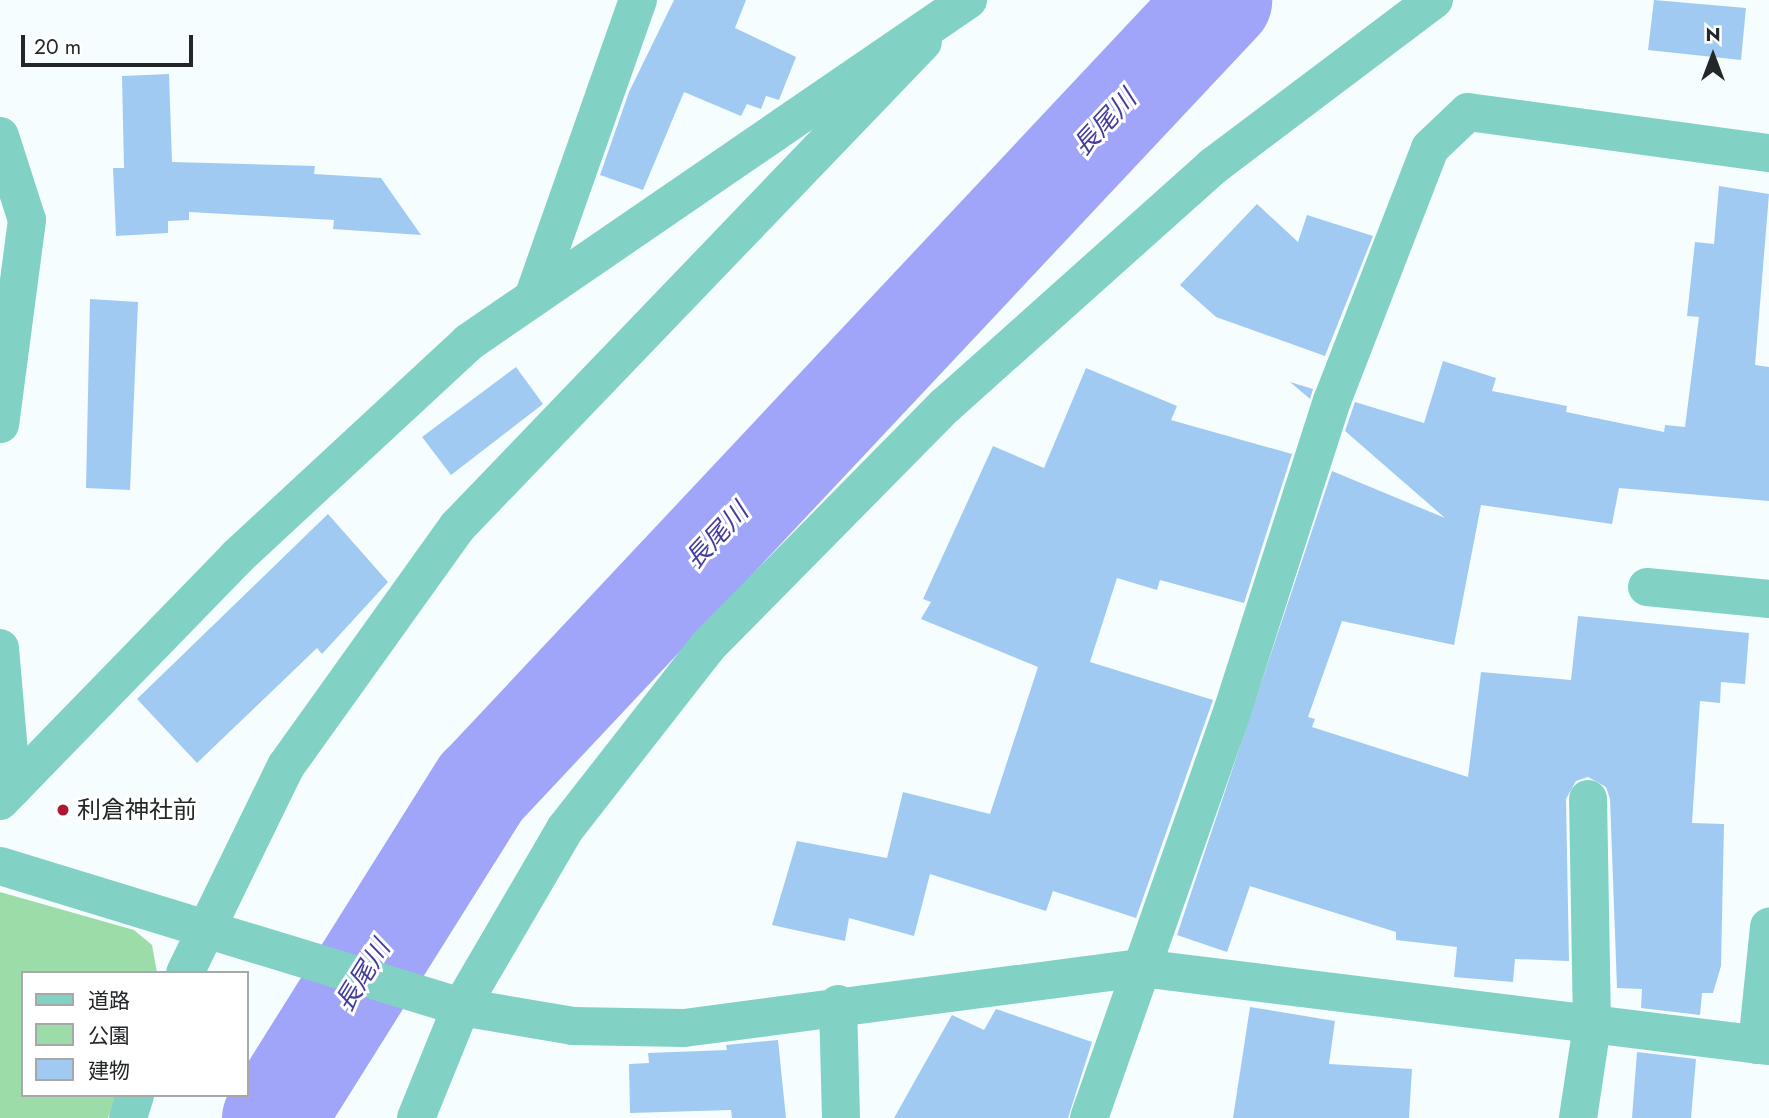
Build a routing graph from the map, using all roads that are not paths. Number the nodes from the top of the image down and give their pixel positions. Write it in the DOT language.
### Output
graph roads {
  1 [pos="638,0"];
  2 [pos="968,0"];
  3 [pos="1434,0"];
  4 [pos="939,25"];
  5 [pos="0,136"];
  6 [pos="1769,153"];
  7 [pos="533,298"];
  8 [pos="0,424"];
  9 [pos="1647,587"];
  10 [pos="1769,599"];
  11 [pos="0,648"];
  12 [pos="6,795"];
  13 [pos="1588,799"];
  14 [pos="0,866"];
  15 [pos="1769,927"];
  16 [pos="223,930"];
  17 [pos="1141,968"];
  18 [pos="187,971"];
  19 [pos="838,1004"];
  20 [pos="461,1007"];
  21 [pos="1592,1025"];
  22 [pos="1763,1045"];
  23 [pos="134,1097"];
  24 [pos="128,1118"];
  25 [pos="416,1118"];
  26 [pos="841,1118"];
  27 [pos="1089,1118"];
  28 [pos="1578,1118"];
  1 -- 7 [label="street"];
  2 -- 4 [label="street"];
  3 -- 20 [label="street"];
  4 -- 7 [label="street"];
  4 -- 16 [label="street"];
  5 -- 8 [label="street"];
  6 -- 17 [label="street"];
  7 -- 12 [label="street"];
  9 -- 10 [label="street"];
  11 -- 12 [label="street"];
  13 -- 21 [label="street"];
  14 -- 16 [label="street"];
  15 -- 22 [label="street"];
  16 -- 18 [label="street"];
  16 -- 20 [label="street"];
  17 -- 19 [label="street"];
  17 -- 21 [label="street"];
  17 -- 27 [label="street"];
  19 -- 20 [label="street"];
  19 -- 26 [label="street"];
  20 -- 25 [label="street"];
  21 -- 22 [label="street"];
  21 -- 28 [label="street"];
  23 -- 24 [label="street"];
}
